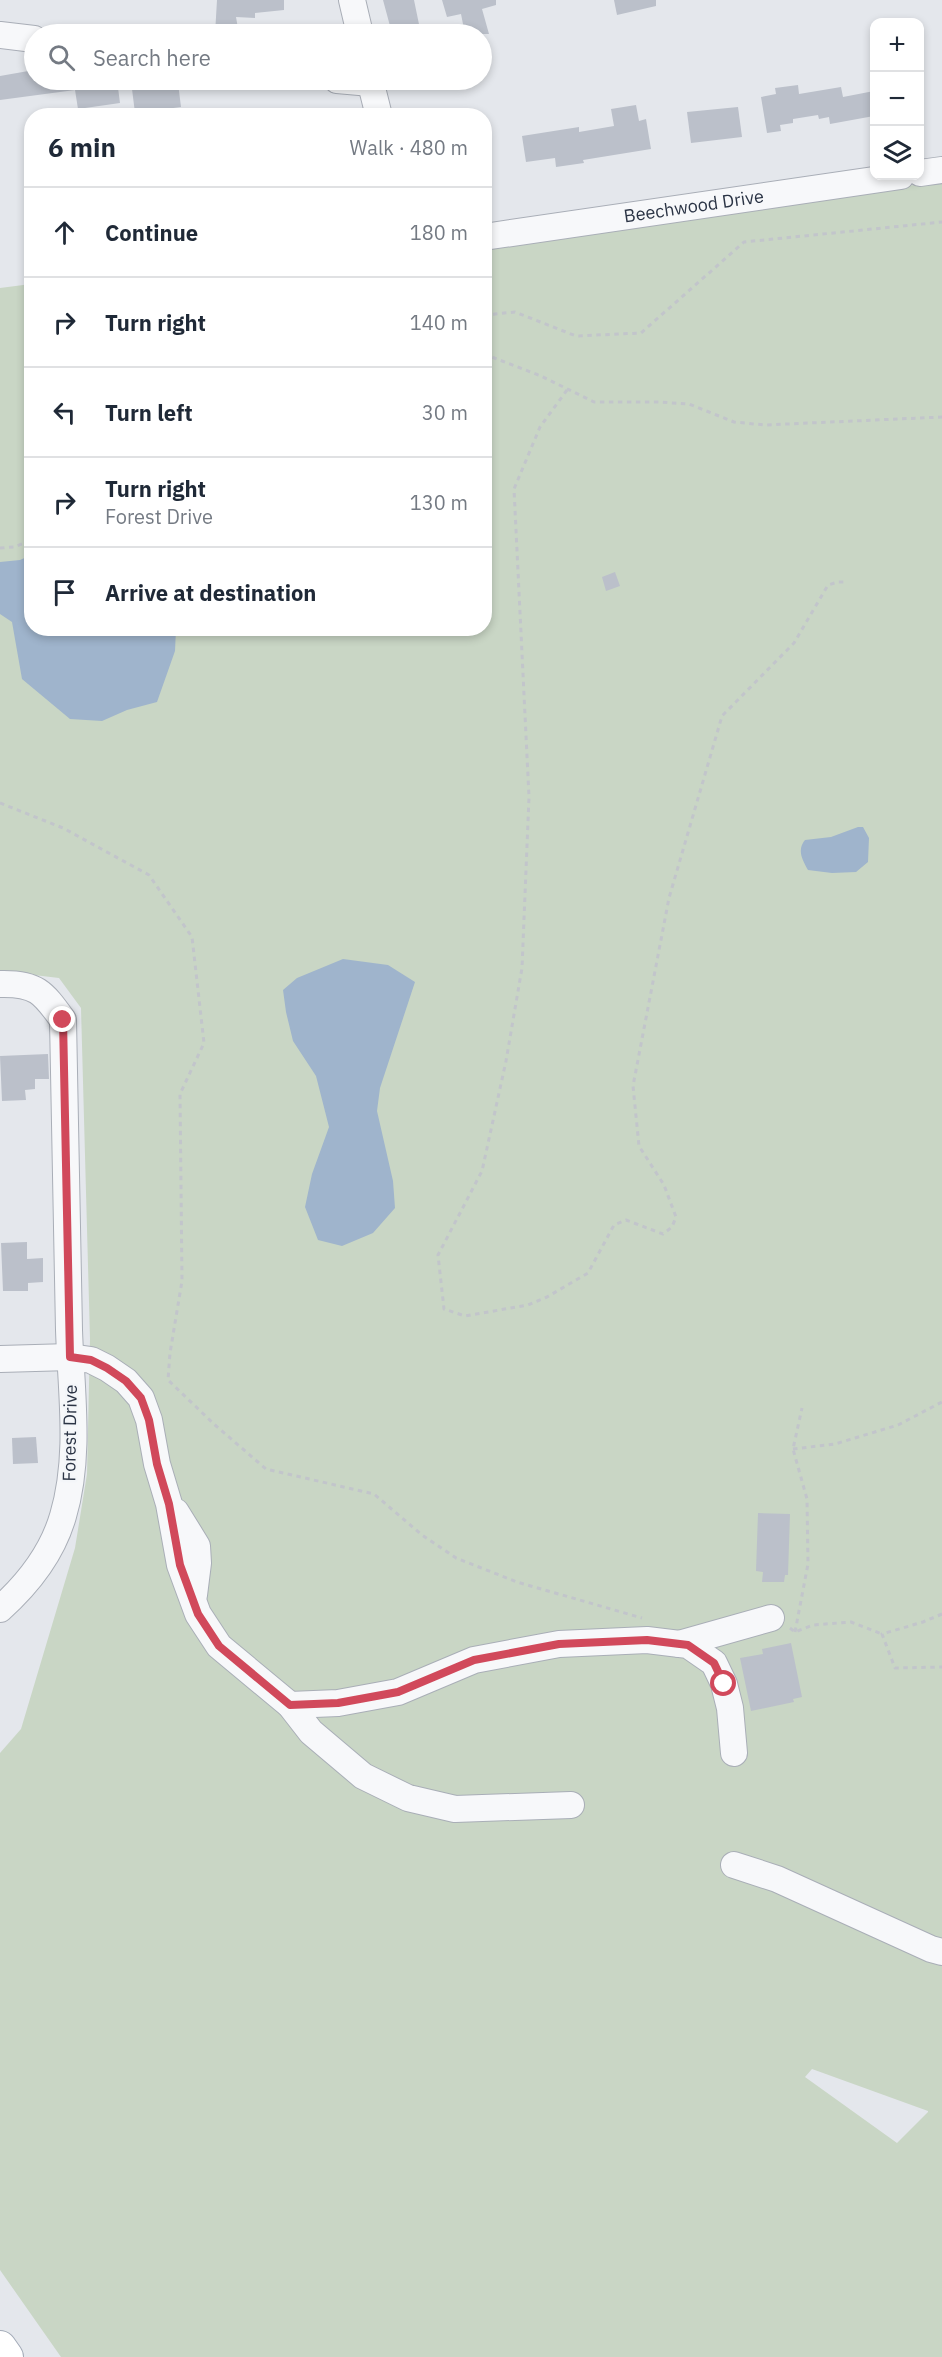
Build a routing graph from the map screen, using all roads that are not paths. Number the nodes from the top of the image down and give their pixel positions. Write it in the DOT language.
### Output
graph roads {
  1 [pos="352,0"];
  2 [pos="358,24"];
  3 [pos="0,35"];
  4 [pos="24,38"];
  5 [pos="373,90"];
  6 [pos="377,108"];
  7 [pos="942,170"];
  8 [pos="924,172"];
  9 [pos="874,180"];
  10 [pos="492,236"];
  11 [pos="0,984"];
  12 [pos="70,1357"];
  13 [pos="0,1359"];
  14 [pos="0,1609"];
  15 [pos="771,1618"];
  16 [pos="679,1644"];
  17 [pos="290,1705"];
  18 [pos="734,1753"];
  19 [pos="572,1805"];
  20 [pos="734,1865"];
  21 [pos="942,1952"];
  22 [pos="0,2347"];
  23 [pos="8,2357"];
  1 -- 2 [label="street"];
  3 -- 4 [label="street"];
  5 -- 6 [label="street"];
  7 -- 8 [label="street"];
  9 -- 10 [label="street, Beechwood Drive"];
  11 -- 12 [label="street, Forest Drive"];
  12 -- 13 [label="street"];
  12 -- 14 [label="street, Forest Drive"];
  12 -- 17 [label="street"];
  15 -- 16 [label="street"];
  16 -- 17 [label="street"];
  16 -- 18 [label="street"];
  17 -- 19 [label="street"];
  20 -- 21 [label="street"];
  22 -- 23 [label="main road"];
}
